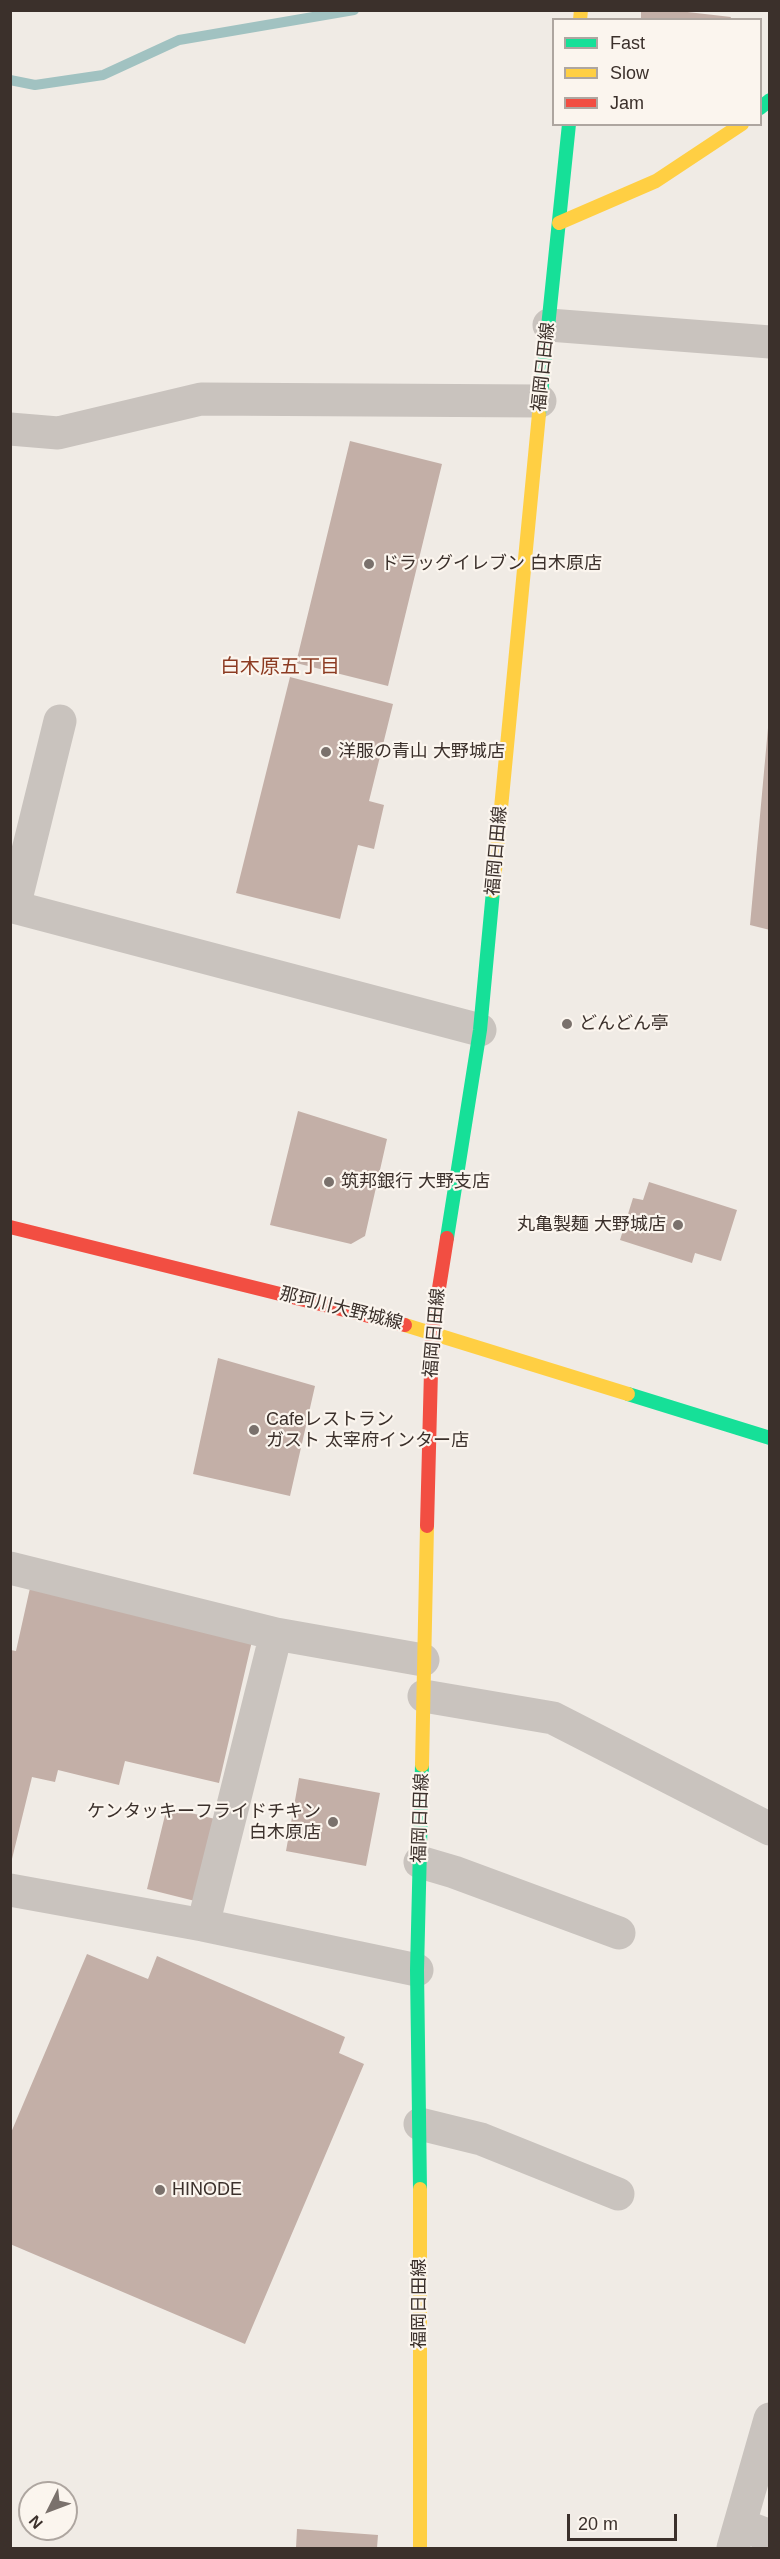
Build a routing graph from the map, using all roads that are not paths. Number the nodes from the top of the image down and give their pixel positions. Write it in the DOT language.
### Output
graph roads {
  1 [pos="569,126"];
  2 [pos="739,126"];
  3 [pos="559,223"];
  4 [pos="549,325"];
  5 [pos="770,342"];
  6 [pos="540,401"];
  7 [pos="10,429"];
  8 [pos="60,721"];
  9 [pos="12,906"];
  10 [pos="480,1030"];
  11 [pos="10,1227"];
  12 [pos="432,1332"];
  13 [pos="770,1438"];
  14 [pos="10,1568"];
  15 [pos="276,1634"];
  16 [pos="423,1660"];
  17 [pos="424,1696"];
  18 [pos="770,1829"];
  19 [pos="420,1862"];
  20 [pos="12,1894"];
  21 [pos="203,1924"];
  22 [pos="619,1933"];
  23 [pos="417,1970"];
  24 [pos="420,2124"];
  25 [pos="618,2194"];
  26 [pos="770,2419"];
  27 [pos="748,2536"];
  28 [pos="420,2548"];
  1 -- 3 [label="main road, 福岡日田線"];
  2 -- 3 [label="main road"];
  3 -- 4 [label="main road, 福岡日田線"];
  4 -- 5 [label="street"];
  4 -- 6 [label="main road, 福岡日田線"];
  6 -- 7 [label="street"];
  6 -- 10 [label="main road, 福岡日田線"];
  8 -- 9 [label="street"];
  9 -- 10 [label="street"];
  10 -- 12 [label="main road, 福岡日田線"];
  11 -- 12 [label="main road, 那珂川大野城線"];
  12 -- 13 [label="main road, 那珂川大野城線"];
  12 -- 16 [label="main road, 福岡日田線"];
  14 -- 15 [label="street"];
  15 -- 16 [label="street"];
  15 -- 21 [label="street"];
  16 -- 17 [label="main road, 福岡日田線"];
  17 -- 18 [label="street"];
  17 -- 19 [label="main road, 福岡日田線"];
  19 -- 22 [label="street"];
  19 -- 23 [label="main road, 福岡日田線"];
  20 -- 21 [label="street"];
  21 -- 23 [label="street"];
  23 -- 24 [label="main road, 福岡日田線"];
  24 -- 25 [label="street"];
  24 -- 28 [label="main road, 福岡日田線"];
  26 -- 27 [label="street"];
}
